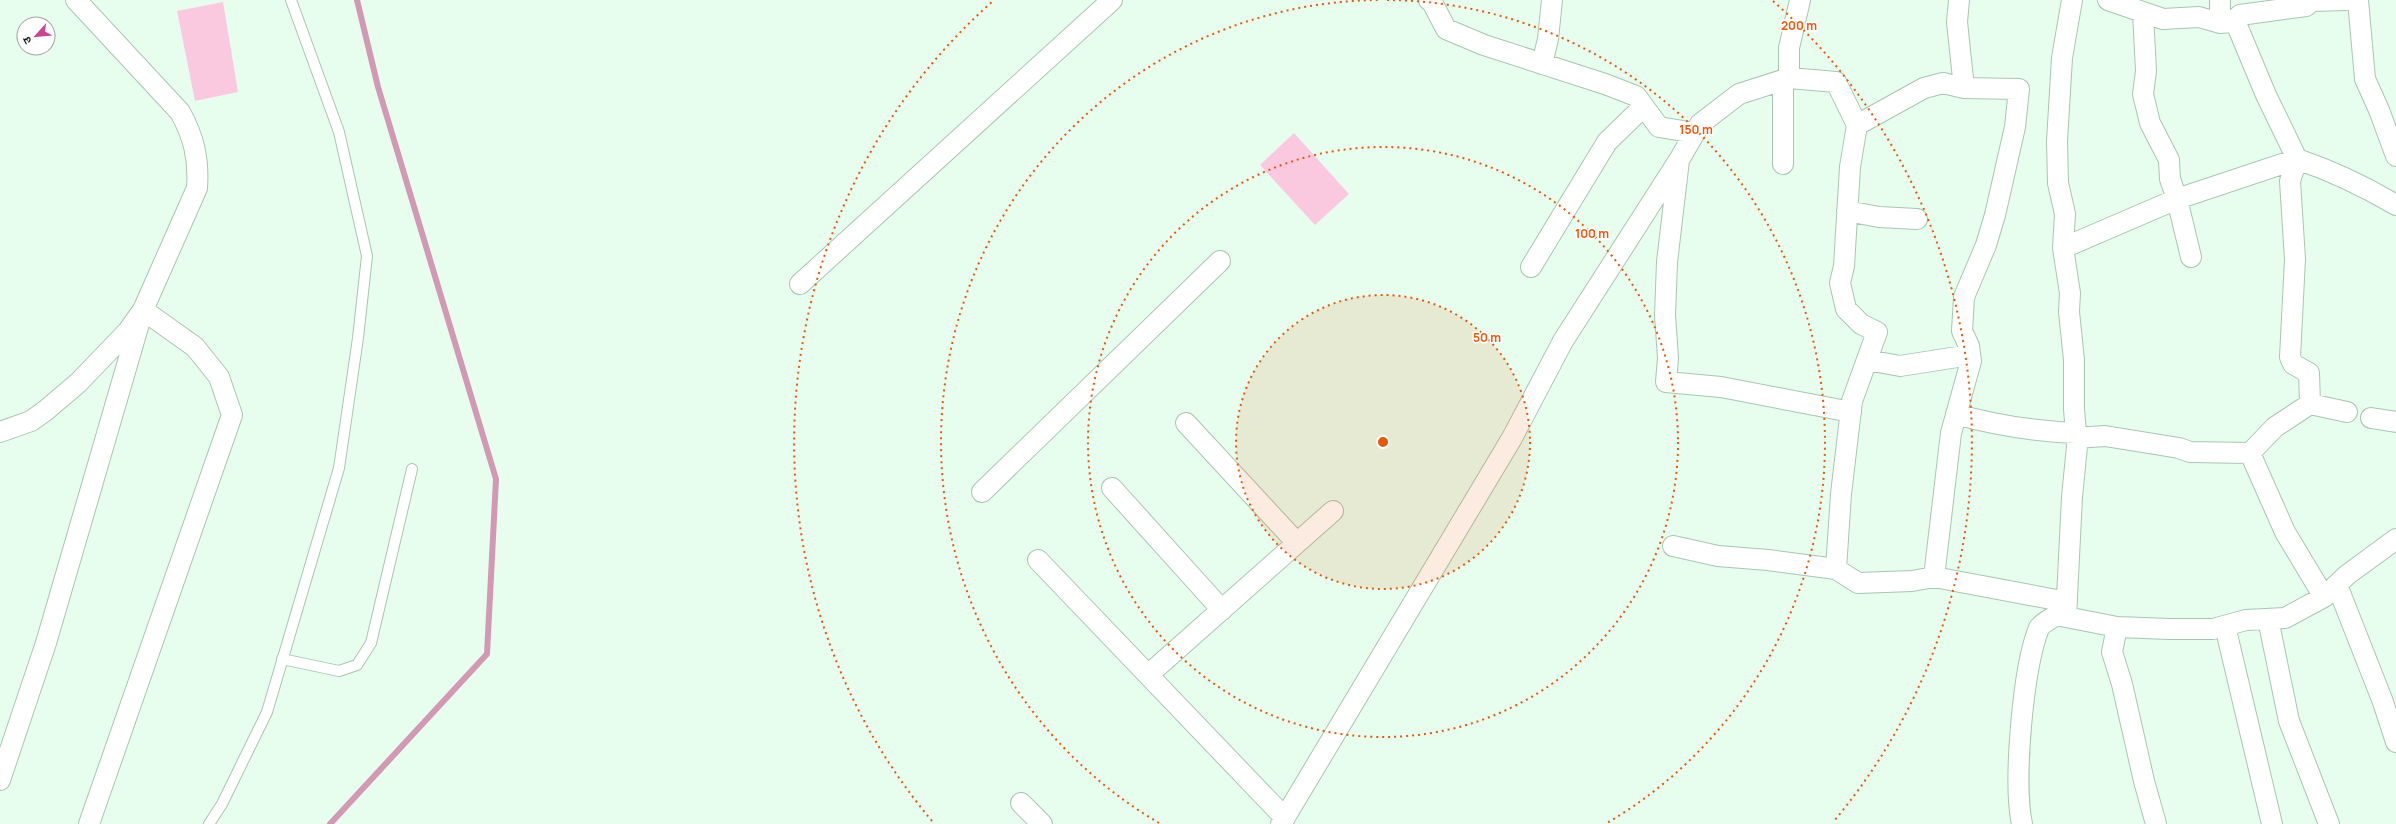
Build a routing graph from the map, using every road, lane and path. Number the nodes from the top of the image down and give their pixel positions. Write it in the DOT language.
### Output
graph roads {
  1 [pos="76,0"];
  2 [pos="291,0"];
  3 [pos="1112,0"];
  4 [pos="1429,0"];
  5 [pos="1552,0"];
  6 [pos="1800,0"];
  7 [pos="1959,0"];
  8 [pos="2072,0"];
  9 [pos="2108,0"];
  10 [pos="2220,0"];
  11 [pos="2339,0"];
  12 [pos="2358,0"];
  13 [pos="2143,13"];
  14 [pos="2226,22"];
  15 [pos="1542,64"];
  16 [pos="1786,79"];
  17 [pos="1964,88"];
  18 [pos="1643,107"];
  19 [pos="1857,125"];
  20 [pos="1695,133"];
  21 [pos="2396,156"];
  22 [pos="2297,159"];
  23 [pos="1679,160"];
  24 [pos="1783,164"];
  25 [pos="2177,199"];
  26 [pos="2396,205"];
  27 [pos="1847,211"];
  28 [pos="1917,219"];
  29 [pos="2063,248"];
  30 [pos="2191,257"];
  31 [pos="1220,261"];
  32 [pos="1531,267"];
  33 [pos="800,284"];
  34 [pos="143,310"];
  35 [pos="1970,355"];
  36 [pos="1868,360"];
  37 [pos="2310,404"];
  38 [pos="1851,412"];
  39 [pos="2347,412"];
  40 [pos="1956,414"];
  41 [pos="2371,418"];
  42 [pos="2396,422"];
  43 [pos="1186,423"];
  44 [pos="0,432"];
  45 [pos="2076,436"];
  46 [pos="2250,453"];
  47 [pos="412,469"];
  48 [pos="1112,488"];
  49 [pos="982,492"];
  50 [pos="1333,511"];
  51 [pos="1297,543"];
  52 [pos="2395,544"];
  53 [pos="1673,546"];
  54 [pos="1038,560"];
  55 [pos="1836,569"];
  56 [pos="1934,577"];
  57 [pos="2330,591"];
  58 [pos="1222,610"];
  59 [pos="2067,610"];
  60 [pos="2268,619"];
  61 [pos="2225,626"];
  62 [pos="2117,627"];
  63 [pos="282,659"];
  64 [pos="1148,675"];
  65 [pos="2396,742"];
  66 [pos="0,780"];
  67 [pos="1021,803"];
  68 [pos="1283,821"];
  69 [pos="89,824"];
  70 [pos="209,824"];
  71 [pos="1042,824"];
  72 [pos="2022,824"];
  73 [pos="2156,824"];
  74 [pos="2272,824"];
  75 [pos="2329,824"];
  1 -- 34 [label="street"];
  2 -- 63 [label="lane"];
  3 -- 33 [label="street"];
  4 -- 15 [label="street"];
  5 -- 15 [label="street"];
  6 -- 16 [label="street"];
  7 -- 17 [label="street"];
  8 -- 29 [label="street"];
  9 -- 13 [label="street"];
  10 -- 14 [label="street"];
  11 -- 14 [label="street"];
  12 -- 21 [label="street"];
  13 -- 14 [label="street"];
  13 -- 25 [label="street"];
  14 -- 22 [label="street"];
  15 -- 18 [label="street"];
  16 -- 19 [label="street"];
  16 -- 20 [label="street"];
  16 -- 24 [label="street"];
  17 -- 19 [label="street"];
  17 -- 35 [label="street"];
  18 -- 20 [label="street"];
  18 -- 32 [label="street"];
  19 -- 27 [label="street"];
  20 -- 23 [label="street"];
  22 -- 25 [label="street"];
  22 -- 26 [label="street"];
  22 -- 37 [label="street"];
  23 -- 38 [label="street"];
  23 -- 68 [label="street"];
  25 -- 29 [label="street"];
  25 -- 30 [label="street"];
  27 -- 28 [label="street"];
  27 -- 36 [label="street"];
  29 -- 45 [label="street"];
  31 -- 49 [label="street"];
  34 -- 44 [label="street"];
  34 -- 66 [label="street"];
  34 -- 69 [label="street"];
  35 -- 36 [label="street"];
  35 -- 40 [label="street"];
  36 -- 38 [label="street"];
  37 -- 39 [label="street"];
  37 -- 46 [label="street"];
  38 -- 55 [label="street"];
  40 -- 45 [label="street"];
  40 -- 56 [label="street"];
  41 -- 42 [label="street"];
  43 -- 51 [label="street"];
  45 -- 46 [label="street"];
  45 -- 59 [label="street"];
  46 -- 57 [label="street"];
  47 -- 63 [label="lane"];
  48 -- 58 [label="street"];
  50 -- 51 [label="street"];
  51 -- 58 [label="street"];
  52 -- 57 [label="street"];
  53 -- 55 [label="street"];
  54 -- 64 [label="street"];
  55 -- 56 [label="street"];
  56 -- 59 [label="street"];
  57 -- 60 [label="street"];
  57 -- 65 [label="street"];
  58 -- 64 [label="street"];
  59 -- 62 [label="street"];
  59 -- 72 [label="street"];
  60 -- 61 [label="street"];
  60 -- 75 [label="street"];
  61 -- 62 [label="street"];
  61 -- 74 [label="street"];
  62 -- 73 [label="street"];
  63 -- 70 [label="lane"];
  64 -- 68 [label="street"];
  67 -- 71 [label="street"];
}
